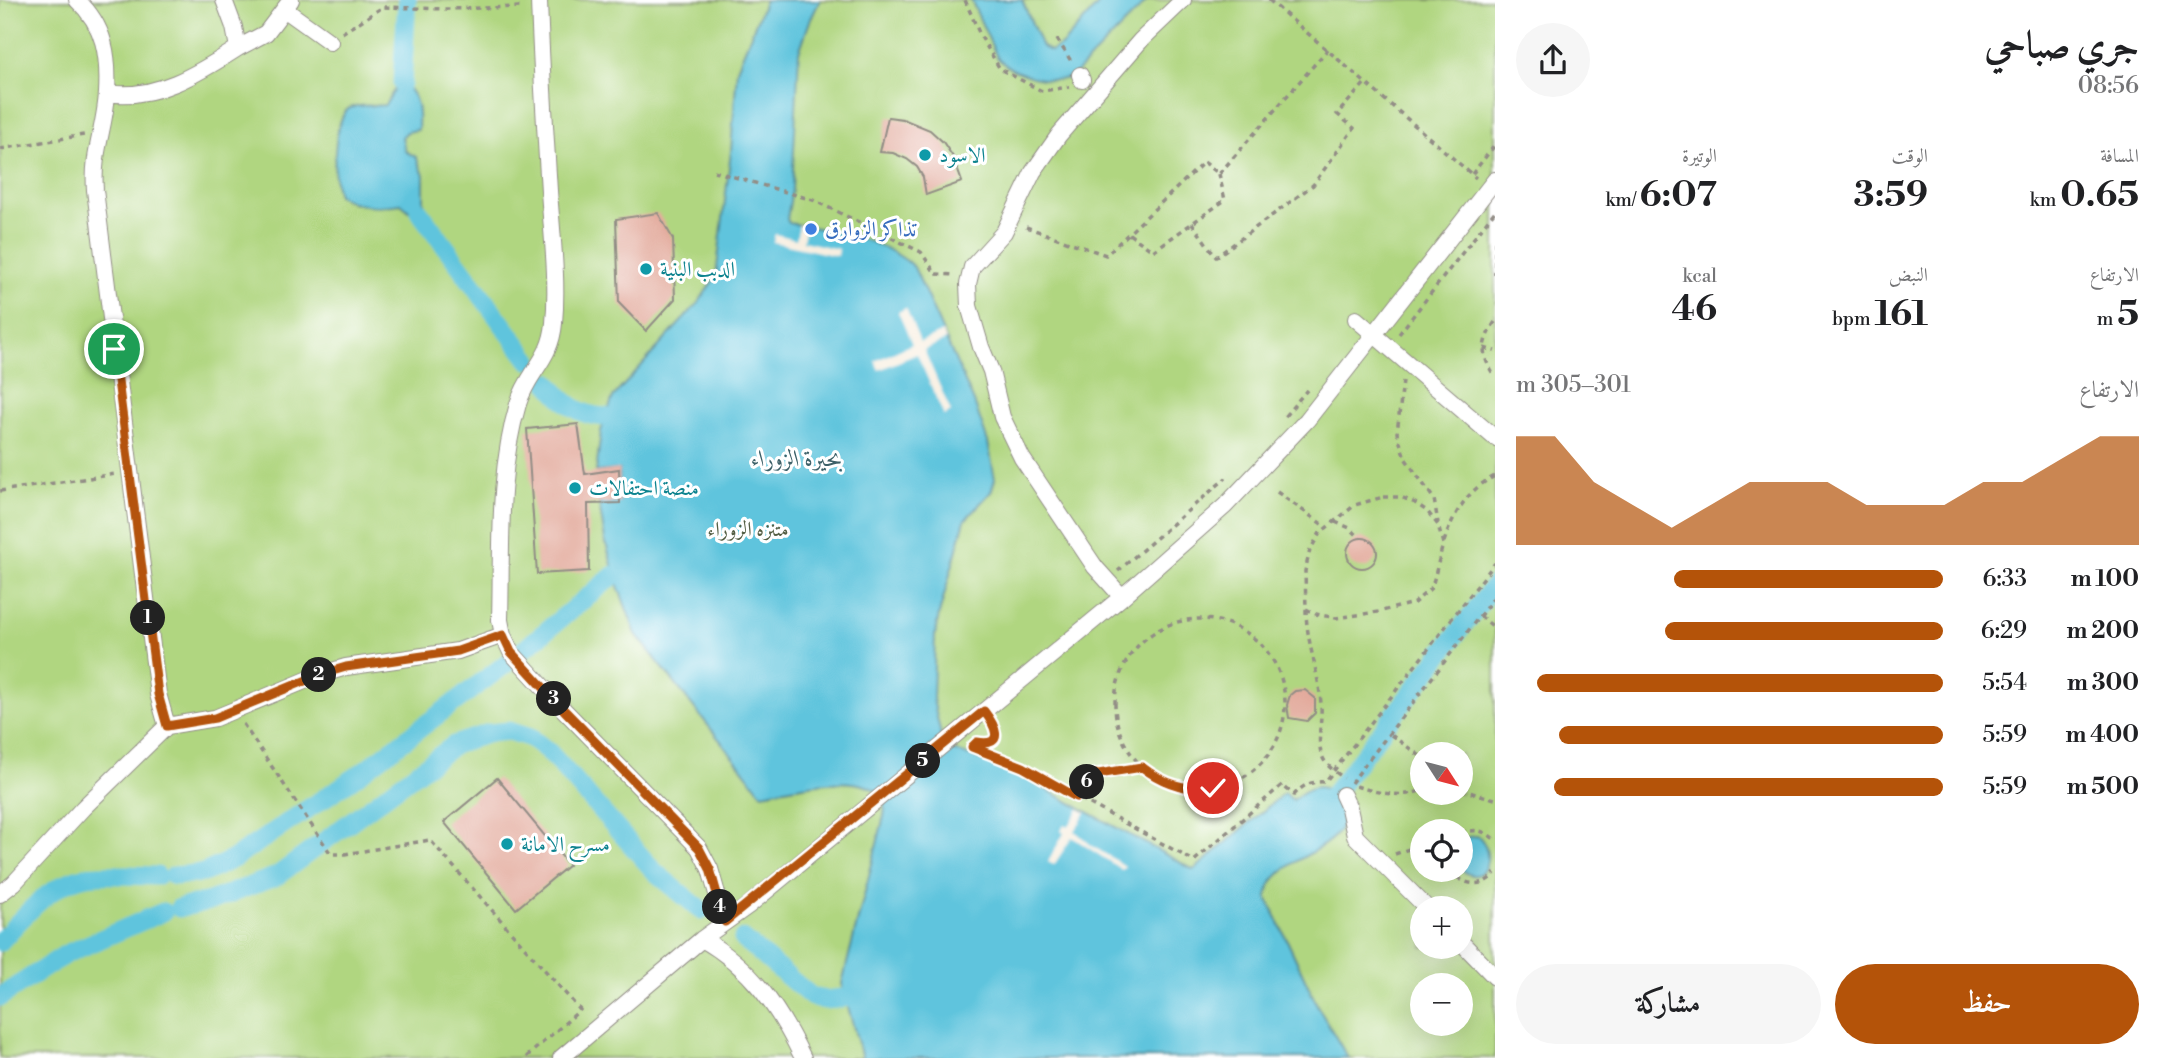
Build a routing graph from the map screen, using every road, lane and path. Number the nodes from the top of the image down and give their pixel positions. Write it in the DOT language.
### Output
graph roads {
  1 [pos="77,0"];
  2 [pos="224,0"];
  3 [pos="965,0"];
  4 [pos="1183,0"];
  5 [pos="1269,0"];
  6 [pos="539,3"];
  7 [pos="288,4"];
  8 [pos="1057,39"];
  9 [pos="330,42"];
  10 [pos="238,48"];
  11 [pos="1328,49"];
  12 [pos="1366,82"];
  13 [pos="107,93"];
  14 [pos="102,132"];
  15 [pos="1495,145"];
  16 [pos="1,149"];
  17 [pos="714,171"];
  18 [pos="1219,174"];
  19 [pos="1472,175"];
  20 [pos="1492,184"];
  21 [pos="1495,211"];
  22 [pos="1011,221"];
  23 [pos="1192,223"];
  24 [pos="1129,234"];
  25 [pos="1495,241"];
  26 [pos="1495,274"];
  27 [pos="970,277"];
  28 [pos="1356,319"];
  29 [pos="1495,324"];
  30 [pos="1374,333"];
  31 [pos="1389,346"];
  32 [pos="1484,348"];
  33 [pos="1495,351"];
  34 [pos="1412,367"];
  35 [pos="1495,377"];
  36 [pos="1313,382"];
  37 [pos="1280,421"];
  38 [pos="1495,438"];
  39 [pos="129,472"];
  40 [pos="1229,475"];
  41 [pos="1495,476"];
  42 [pos="0,491"];
  43 [pos="1277,492"];
  44 [pos="1335,522"];
  45 [pos="1438,525"];
  46 [pos="1325,527"];
  47 [pos="1360,538"];
  48 [pos="1443,544"];
  49 [pos="1495,563"];
  50 [pos="1106,580"];
  51 [pos="1495,596"];
  52 [pos="1122,597"];
  53 [pos="1306,609"];
  54 [pos="1480,616"];
  55 [pos="1495,628"];
  56 [pos="503,635"];
  57 [pos="234,710"];
  58 [pos="984,711"];
  59 [pos="167,726"];
  60 [pos="1390,734"];
  61 [pos="1410,749"];
  62 [pos="1142,767"];
  63 [pos="1334,770"];
  64 [pos="1346,788"];
  65 [pos="1474,793"];
  66 [pos="1410,794"];
  67 [pos="1076,797"];
  68 [pos="1495,799"];
  69 [pos="1473,830"];
  70 [pos="1495,840"];
  71 [pos="1410,848"];
  72 [pos="1384,864"];
  73 [pos="1495,873"];
  74 [pos="1463,882"];
  75 [pos="0,894"];
  76 [pos="1415,896"];
  77 [pos="725,922"];
  78 [pos="702,939"];
  79 [pos="1473,954"];
  80 [pos="1495,977"];
  81 [pos="525,1058"];
  82 [pos="561,1058"];
  83 [pos="803,1058"];
  1 -- 13 [label="street"];
  2 -- 10 [label="street"];
  3 -- 8 [label="path"];
  4 -- 22 [label="street"];
  5 -- 11 [label="path"];
  6 -- 9 [label="path"];
  6 -- 56 [label="street"];
  7 -- 9 [label="street"];
  7 -- 10 [label="street"];
  10 -- 13 [label="street"];
  11 -- 12 [label="path"];
  11 -- 18 [label="path"];
  12 -- 19 [label="path"];
  12 -- 23 [label="path"];
  13 -- 14 [label="street"];
  14 -- 16 [label="path"];
  14 -- 39 [label="street"];
  15 -- 19 [label="path"];
  17 -- 27 [label="path"];
  18 -- 23 [label="path"];
  18 -- 24 [label="path"];
  19 -- 20 [label="path"];
  20 -- 30 [label="street"];
  21 -- 31 [label="path"];
  22 -- 24 [label="path"];
  22 -- 27 [label="street"];
  23 -- 24 [label="path"];
  25 -- 26 [label="path"];
  27 -- 50 [label="street"];
  28 -- 30 [label="street"];
  29 -- 32 [label="path"];
  30 -- 31 [label="street"];
  30 -- 52 [label="street"];
  31 -- 34 [label="street"];
  32 -- 33 [label="path"];
  32 -- 35 [label="path"];
  34 -- 38 [label="street"];
  34 -- 45 [label="path"];
  36 -- 37 [label="path"];
  39 -- 42 [label="path"];
  39 -- 59 [label="street"];
  40 -- 50 [label="path"];
  41 -- 48 [label="path"];
  43 -- 46 [label="path"];
  44 -- 45 [label="path"];
  44 -- 46 [label="path"];
  44 -- 47 [label="path"];
  45 -- 48 [label="path"];
  46 -- 53 [label="path"];
  48 -- 53 [label="path"];
  49 -- 63 [label="path"];
  50 -- 52 [label="street"];
  51 -- 54 [label="path"];
  52 -- 58 [label="street"];
  53 -- 63 [label="path"];
  54 -- 55 [label="path"];
  54 -- 60 [label="path"];
  56 -- 57 [label="street"];
  56 -- 77 [label="street"];
  57 -- 59 [label="street"];
  57 -- 81 [label="path"];
  58 -- 67 [label="path"];
  58 -- 77 [label="street"];
  59 -- 75 [label="street"];
  60 -- 61 [label="path"];
  60 -- 66 [label="path"];
  62 -- 62 [label="path"];
  62 -- 67 [label="path"];
  63 -- 64 [label="path"];
  63 -- 67 [label="path"];
  64 -- 72 [label="street"];
  65 -- 68 [label="path"];
  69 -- 70 [label="path"];
  71 -- 72 [label="path"];
  72 -- 76 [label="street"];
  73 -- 74 [label="path"];
  77 -- 78 [label="street"];
  78 -- 82 [label="street"];
  78 -- 83 [label="street"];
  79 -- 80 [label="street"];
}
